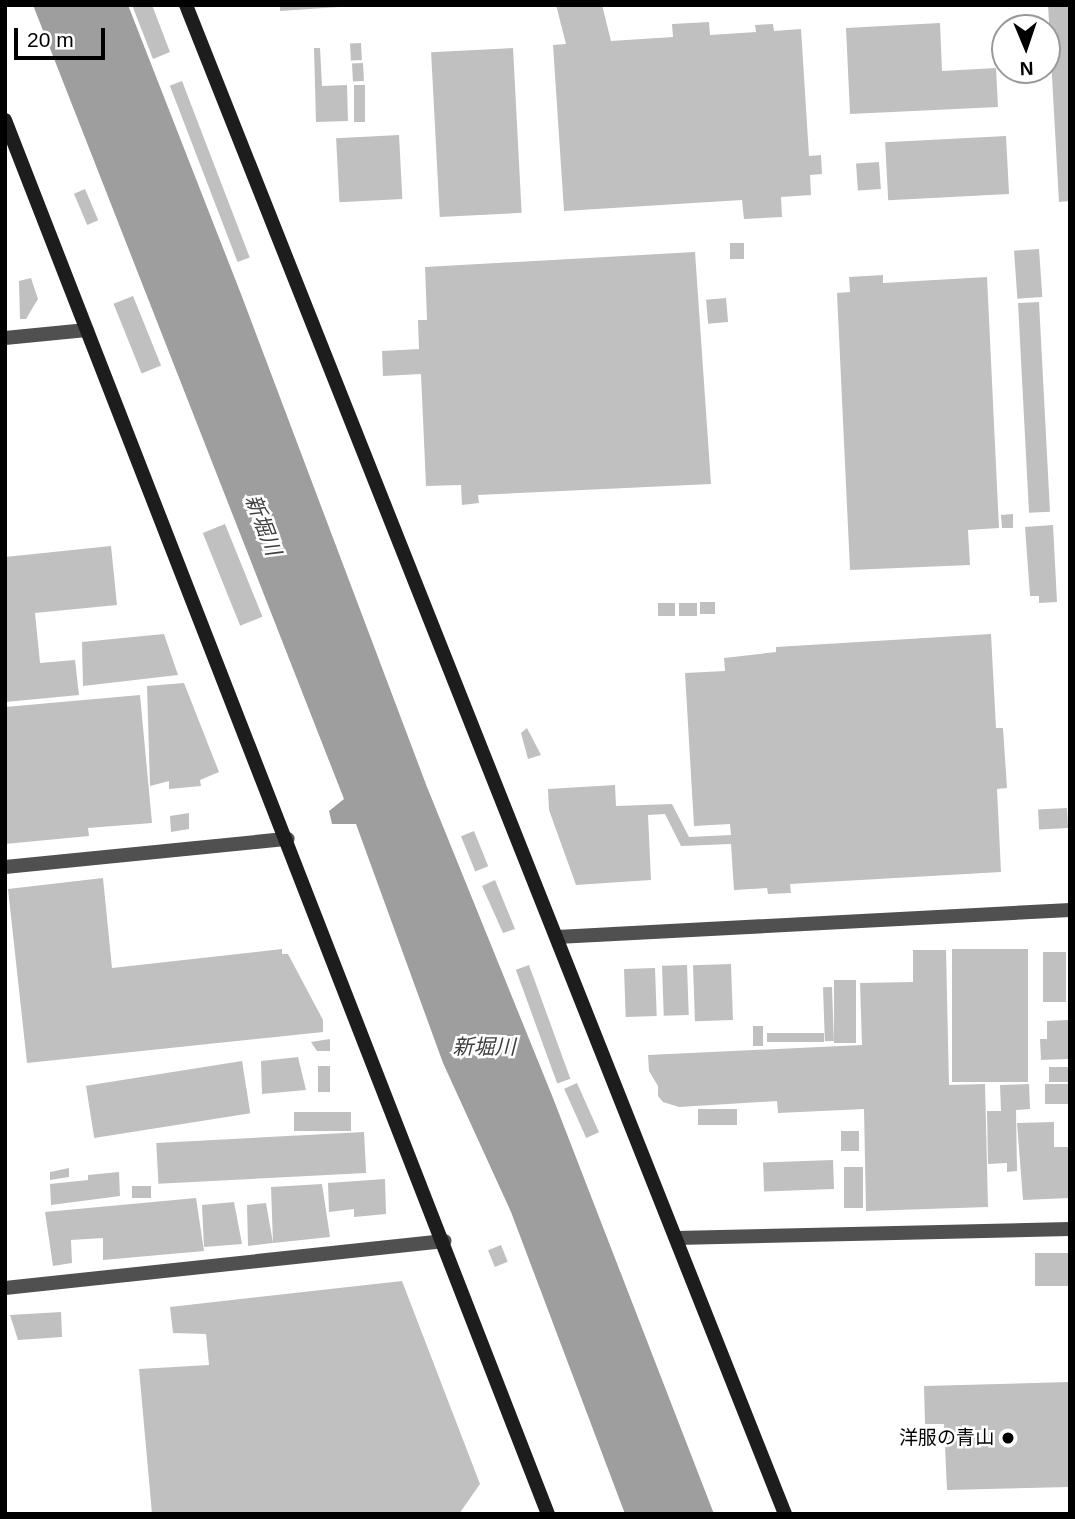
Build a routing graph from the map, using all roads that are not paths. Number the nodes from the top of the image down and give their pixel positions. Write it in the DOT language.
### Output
graph roads {
  1 [pos="186,5"];
  2 [pos="5,120"];
  3 [pos="87,330"];
  4 [pos="5,338"];
  5 [pos="288,839"];
  6 [pos="5,867"];
  7 [pos="1070,910"];
  8 [pos="557,937"];
  9 [pos="1070,1229"];
  10 [pos="676,1238"];
  11 [pos="444,1241"];
  12 [pos="5,1288"];
  13 [pos="548,1514"];
  14 [pos="785,1514"];
  1 -- 8 [label="street"];
  2 -- 3 [label="street"];
  3 -- 4 [label="street"];
  3 -- 5 [label="street"];
  5 -- 6 [label="street"];
  5 -- 11 [label="street"];
  7 -- 8 [label="street"];
  8 -- 10 [label="street"];
  9 -- 10 [label="street"];
  10 -- 14 [label="street"];
  11 -- 12 [label="street"];
  11 -- 13 [label="street"];
}
